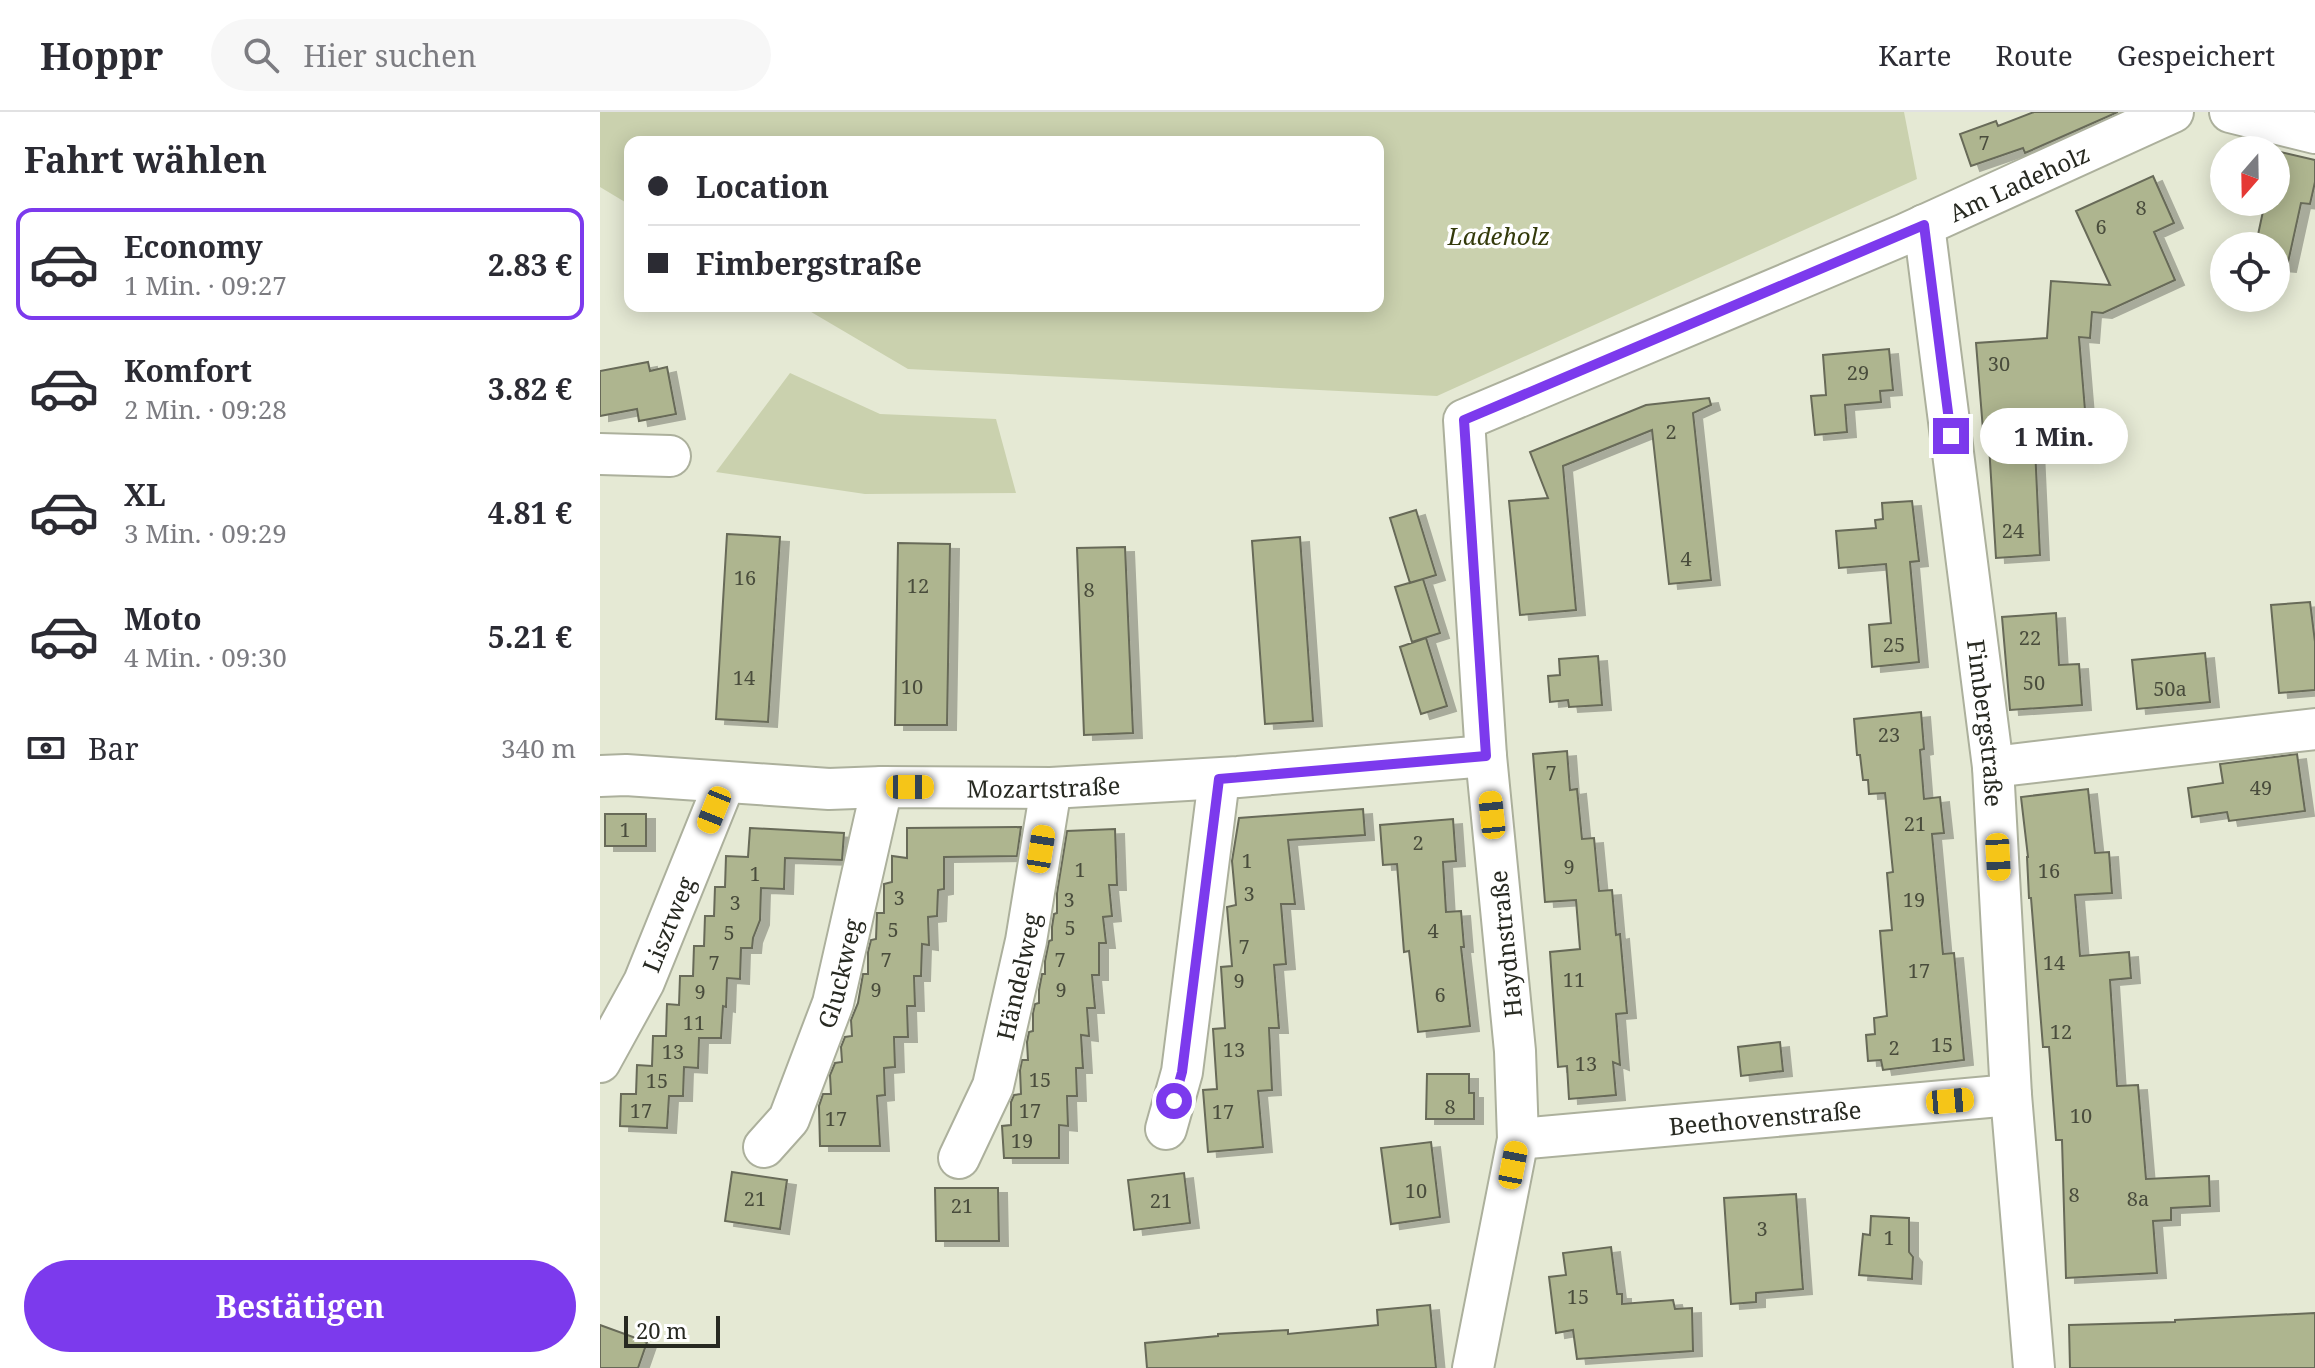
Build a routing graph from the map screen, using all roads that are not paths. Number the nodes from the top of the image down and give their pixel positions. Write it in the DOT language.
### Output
graph roads {
  1 [pos="2173,112"];
  2 [pos="2230,112"];
  3 [pos="2315,133"];
  4 [pos="1924,225"];
  5 [pos="1464,420"];
  6 [pos="600,454"];
  7 [pos="670,456"];
  8 [pos="2315,729"];
  9 [pos="1486,756"];
  10 [pos="1993,767"];
  11 [pos="600,776"];
  12 [pos="1219,779"];
  13 [pos="725,782"];
  14 [pos="882,787"];
  15 [pos="1051,788"];
  16 [pos="600,1062"];
  17 [pos="2011,1095"];
  18 [pos="1166,1129"];
  19 [pos="1518,1139"];
  20 [pos="764,1147"];
  21 [pos="959,1158"];
  22 [pos="1473,1368"];
  23 [pos="2034,1368"];
  1 -- 4 [label="street, Am Ladeholz"];
  2 -- 3 [label="street"];
  4 -- 5 [label="street, Am Ladeholz"];
  4 -- 10 [label="street, Fimbergstraße"];
  5 -- 9 [label="street, Haydnstraße"];
  6 -- 7 [label="street"];
  8 -- 10 [label="street"];
  9 -- 12 [label="street, Mozartstraße"];
  9 -- 19 [label="street, Haydnstraße"];
  10 -- 17 [label="street, Fimbergstraße"];
  11 -- 13 [label="street, Mozartstraße"];
  12 -- 15 [label="street, Mozartstraße"];
  12 -- 18 [label="street"];
  13 -- 14 [label="street, Mozartstraße"];
  13 -- 16 [label="street, Lisztweg"];
  14 -- 15 [label="street, Mozartstraße"];
  14 -- 20 [label="street, Gluckweg"];
  15 -- 21 [label="street, Händelweg"];
  17 -- 19 [label="street, Beethovenstraße"];
  17 -- 23 [label="street, Fimbergstraße"];
  19 -- 22 [label="street, Haydnstraße"];
}
